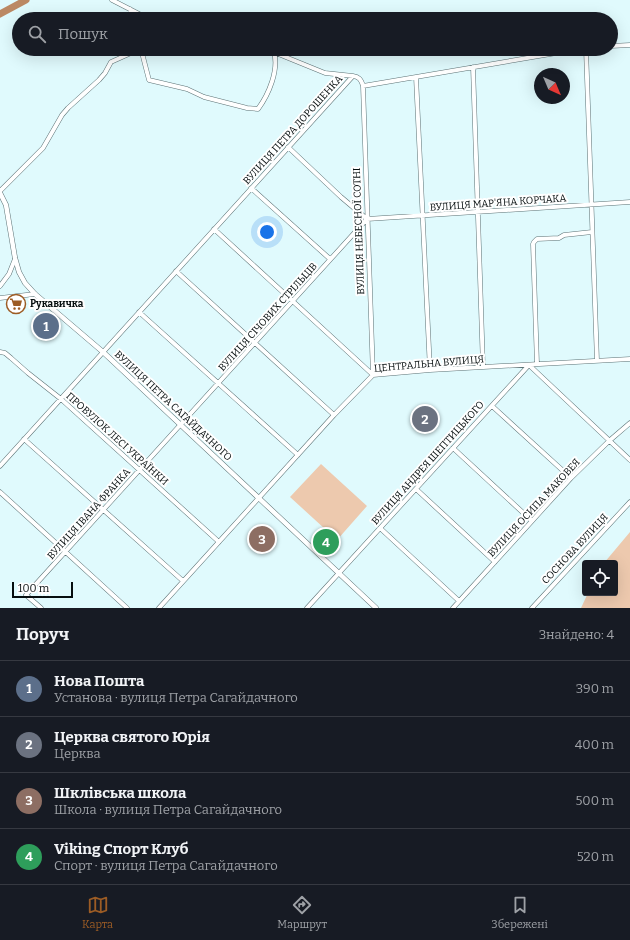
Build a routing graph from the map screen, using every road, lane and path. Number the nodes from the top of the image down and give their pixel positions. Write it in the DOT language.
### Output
graph roads {
  1 [pos="112,0"];
  2 [pos="130,9"];
  3 [pos="131,12"];
  4 [pos="137,12"];
  5 [pos="630,45"];
  6 [pos="618,46"];
  7 [pos="124,56"];
  8 [pos="142,56"];
  9 [pos="275,56"];
  10 [pos="284,56"];
  11 [pos="538,56"];
  12 [pos="586,56"];
  13 [pos="473,67"];
  14 [pos="353,76"];
  15 [pos="416,77"];
  16 [pos="363,86"];
  17 [pos="288,147"];
  18 [pos="251,188"];
  19 [pos="0,192"];
  20 [pos="630,202"];
  21 [pos="591,205"];
  22 [pos="478,212"];
  23 [pos="422,215"];
  24 [pos="367,219"];
  25 [pos="214,229"];
  26 [pos="592,232"];
  27 [pos="15,258"];
  28 [pos="330,259"];
  29 [pos="176,271"];
  30 [pos="0,286"];
  31 [pos="35,294"];
  32 [pos="0,298"];
  33 [pos="292,301"];
  34 [pos="139,312"];
  35 [pos="255,343"];
  36 [pos="0,352"];
  37 [pos="103,352"];
  38 [pos="630,359"];
  39 [pos="597,361"];
  40 [pos="537,364"];
  41 [pos="530,365"];
  42 [pos="483,367"];
  43 [pos="430,370"];
  44 [pos="373,375"];
  45 [pos="218,383"];
  46 [pos="61,399"];
  47 [pos="492,406"];
  48 [pos="334,415"];
  49 [pos="630,423"];
  50 [pos="180,425"];
  51 [pos="24,439"];
  52 [pos="609,441"];
  53 [pos="453,448"];
  54 [pos="298,455"];
  55 [pos="630,460"];
  56 [pos="0,466"];
  57 [pos="139,470"];
  58 [pos="571,478"];
  59 [pos="416,489"];
  60 [pos="0,492"];
  61 [pos="258,498"];
  62 [pos="630,502"];
  63 [pos="104,510"];
  64 [pos="532,521"];
  65 [pos="380,528"];
  66 [pos="219,542"];
  67 [pos="66,552"];
  68 [pos="495,562"];
  69 [pos="339,573"];
  70 [pos="184,581"];
  71 [pos="459,601"];
  72 [pos="41,608"];
  73 [pos="127,608"];
  74 [pos="159,608"];
  75 [pos="307,608"];
  76 [pos="376,608"];
  77 [pos="453,608"];
  78 [pos="532,608"];
  1 -- 2 [label="street"];
  2 -- 3 [label="street"];
  2 -- 4 [label="street"];
  5 -- 6 [label="street"];
  7 -- 19 [label="street"];
  8 -- 9 [label="street"];
  10 -- 14 [label="street"];
  11 -- 13 [label="street"];
  12 -- 21 [label="street"];
  13 -- 15 [label="street"];
  13 -- 22 [label="street"];
  14 -- 16 [label="street, ВУЛИЦЯ ПЕТРА ДОРОШЕНКА"];
  14 -- 17 [label="street, ВУЛИЦЯ ПЕТРА ДОРОШЕНКА"];
  15 -- 16 [label="street"];
  15 -- 23 [label="street"];
  16 -- 24 [label="street, ВУЛИЦЯ НЕБЕСНОЇ СОТНІ"];
  17 -- 18 [label="street, ВУЛИЦЯ ПЕТРА ДОРОШЕНКА"];
  17 -- 24 [label="street"];
  18 -- 25 [label="street, ВУЛИЦЯ ПЕТРА ДОРОШЕНКА"];
  18 -- 28 [label="street"];
  19 -- 27 [label="street, ВУЛИЦЯ ПЕТРА САГАЙДАЧНОГО"];
  20 -- 21 [label="street, ВУЛИЦЯ МАР'ЯНА КОРЧАКА"];
  21 -- 22 [label="street, ВУЛИЦЯ МАР'ЯНА КОРЧАКА"];
  21 -- 26 [label="street"];
  22 -- 23 [label="street, ВУЛИЦЯ МАР'ЯНА КОРЧАКА"];
  22 -- 42 [label="street"];
  23 -- 24 [label="street, ВУЛИЦЯ МАР'ЯНА КОРЧАКА"];
  23 -- 43 [label="street"];
  24 -- 28 [label="street, ВУЛИЦЯ СІЧОВИХ СТРІЛЬЦІВ"];
  24 -- 44 [label="street, ВУЛИЦЯ НЕБЕСНОЇ СОТНІ"];
  25 -- 29 [label="street, ВУЛИЦЯ ПЕТРА ДОРОШЕНКА"];
  25 -- 33 [label="street"];
  26 -- 39 [label="street"];
  26 -- 40 [label="street"];
  27 -- 30 [label="street"];
  27 -- 31 [label="street, ВУЛИЦЯ ПЕТРА САГАЙДАЧНОГО"];
  28 -- 33 [label="street, ВУЛИЦЯ СІЧОВИХ СТРІЛЬЦІВ"];
  29 -- 34 [label="street, ВУЛИЦЯ ПЕТРА ДОРОШЕНКА"];
  29 -- 35 [label="street"];
  31 -- 32 [label="street"];
  31 -- 37 [label="street, ВУЛИЦЯ ПЕТРА САГАЙДАЧНОГО"];
  33 -- 35 [label="street, ВУЛИЦЯ СІЧОВИХ СТРІЛЬЦІВ"];
  33 -- 44 [label="street"];
  34 -- 37 [label="street, ВУЛИЦЯ ПЕТРА ДОРОШЕНКА"];
  34 -- 45 [label="street"];
  35 -- 45 [label="street, ВУЛИЦЯ СІЧОВИХ СТРІЛЬЦІВ"];
  35 -- 48 [label="street"];
  36 -- 46 [label="street, ПРОВУЛОК ЛЕСІ УКРАЇНКИ"];
  37 -- 46 [label="street, ВУЛИЦЯ ПЕТРА ДОРОШЕНКА"];
  37 -- 50 [label="street, ВУЛИЦЯ ПЕТРА САГАЙДАЧНОГО"];
  38 -- 39 [label="street, ЦЕНТРАЛЬНА ВУЛИЦЯ"];
  39 -- 40 [label="street, ЦЕНТРАЛЬНА ВУЛИЦЯ"];
  40 -- 41 [label="street, ЦЕНТРАЛЬНА ВУЛИЦЯ"];
  41 -- 42 [label="street, ЦЕНТРАЛЬНА ВУЛИЦЯ"];
  41 -- 47 [label="street, ВУЛИЦЯ АНДРЕЯ ШЕПТИЦЬКОГО"];
  41 -- 52 [label="street"];
  42 -- 43 [label="street, ЦЕНТРАЛЬНА ВУЛИЦЯ"];
  43 -- 44 [label="street, ЦЕНТРАЛЬНА ВУЛИЦЯ"];
  44 -- 48 [label="street, ЦЕНТРАЛЬНА ВУЛИЦЯ"];
  45 -- 50 [label="street, ВУЛИЦЯ СІЧОВИХ СТРІЛЬЦІВ"];
  45 -- 54 [label="street"];
  46 -- 51 [label="street, ВУЛИЦЯ ПЕТРА ДОРОШЕНКА"];
  46 -- 57 [label="street, ПРОВУЛОК ЛЕСІ УКРАЇНКИ"];
  47 -- 53 [label="street, ВУЛИЦЯ АНДРЕЯ ШЕПТИЦЬКОГО"];
  47 -- 58 [label="street"];
  48 -- 54 [label="street, ЦЕНТРАЛЬНА ВУЛИЦЯ"];
  49 -- 52 [label="street, ВУЛИЦЯ ОСИПА МАКОВЕЯ"];
  50 -- 57 [label="street, ВУЛИЦЯ ІВАНА ФРАНКА"];
  50 -- 61 [label="street, ВУЛИЦЯ ПЕТРА САГАЙДАЧНОГО"];
  51 -- 56 [label="street, ВУЛИЦЯ ПЕТРА ДОРОШЕНКА"];
  51 -- 63 [label="street"];
  52 -- 55 [label="street"];
  52 -- 58 [label="street, ВУЛИЦЯ ОСИПА МАКОВЕЯ"];
  53 -- 59 [label="street, ВУЛИЦЯ АНДРЕЯ ШЕПТИЦЬКОГО"];
  53 -- 64 [label="street"];
  54 -- 61 [label="street, ЦЕНТРАЛЬНА ВУЛИЦЯ"];
  57 -- 63 [label="street, ВУЛИЦЯ ІВАНА ФРАНКА"];
  57 -- 66 [label="street, ПРОВУЛОК ЛЕСІ УКРАЇНКИ"];
  58 -- 64 [label="street, ВУЛИЦЯ ОСИПА МАКОВЕЯ"];
  59 -- 65 [label="street, ВУЛИЦЯ АНДРЕЯ ШЕПТИЦЬКОГО"];
  59 -- 68 [label="street"];
  60 -- 67 [label="street"];
  61 -- 66 [label="street, ЦЕНТРАЛЬНА ВУЛИЦЯ"];
  61 -- 69 [label="street, ВУЛИЦЯ ПЕТРА САГАЙДАЧНОГО"];
  62 -- 78 [label="street, СОСНОВА ВУЛИЦЯ"];
  63 -- 67 [label="street, ВУЛИЦЯ ІВАНА ФРАНКА"];
  63 -- 70 [label="street"];
  64 -- 68 [label="street, ВУЛИЦЯ ОСИПА МАКОВЕЯ"];
  65 -- 69 [label="street, ВУЛИЦЯ АНДРЕЯ ШЕПТИЦЬКОГО"];
  65 -- 71 [label="street"];
  66 -- 70 [label="street, ЦЕНТРАЛЬНА ВУЛИЦЯ"];
  67 -- 72 [label="street, ВУЛИЦЯ ІВАНА ФРАНКА"];
  67 -- 73 [label="street"];
  68 -- 71 [label="street, ВУЛИЦЯ ОСИПА МАКОВЕЯ"];
  69 -- 75 [label="street, ВУЛИЦЯ АНДРЕЯ ШЕПТИЦЬКОГО"];
  69 -- 76 [label="street, ВУЛИЦЯ ПЕТРА САГАЙДАЧНОГО"];
  70 -- 74 [label="street, ЦЕНТРАЛЬНА ВУЛИЦЯ"];
  71 -- 77 [label="street, ВУЛИЦЯ ОСИПА МАКОВЕЯ"];
}
